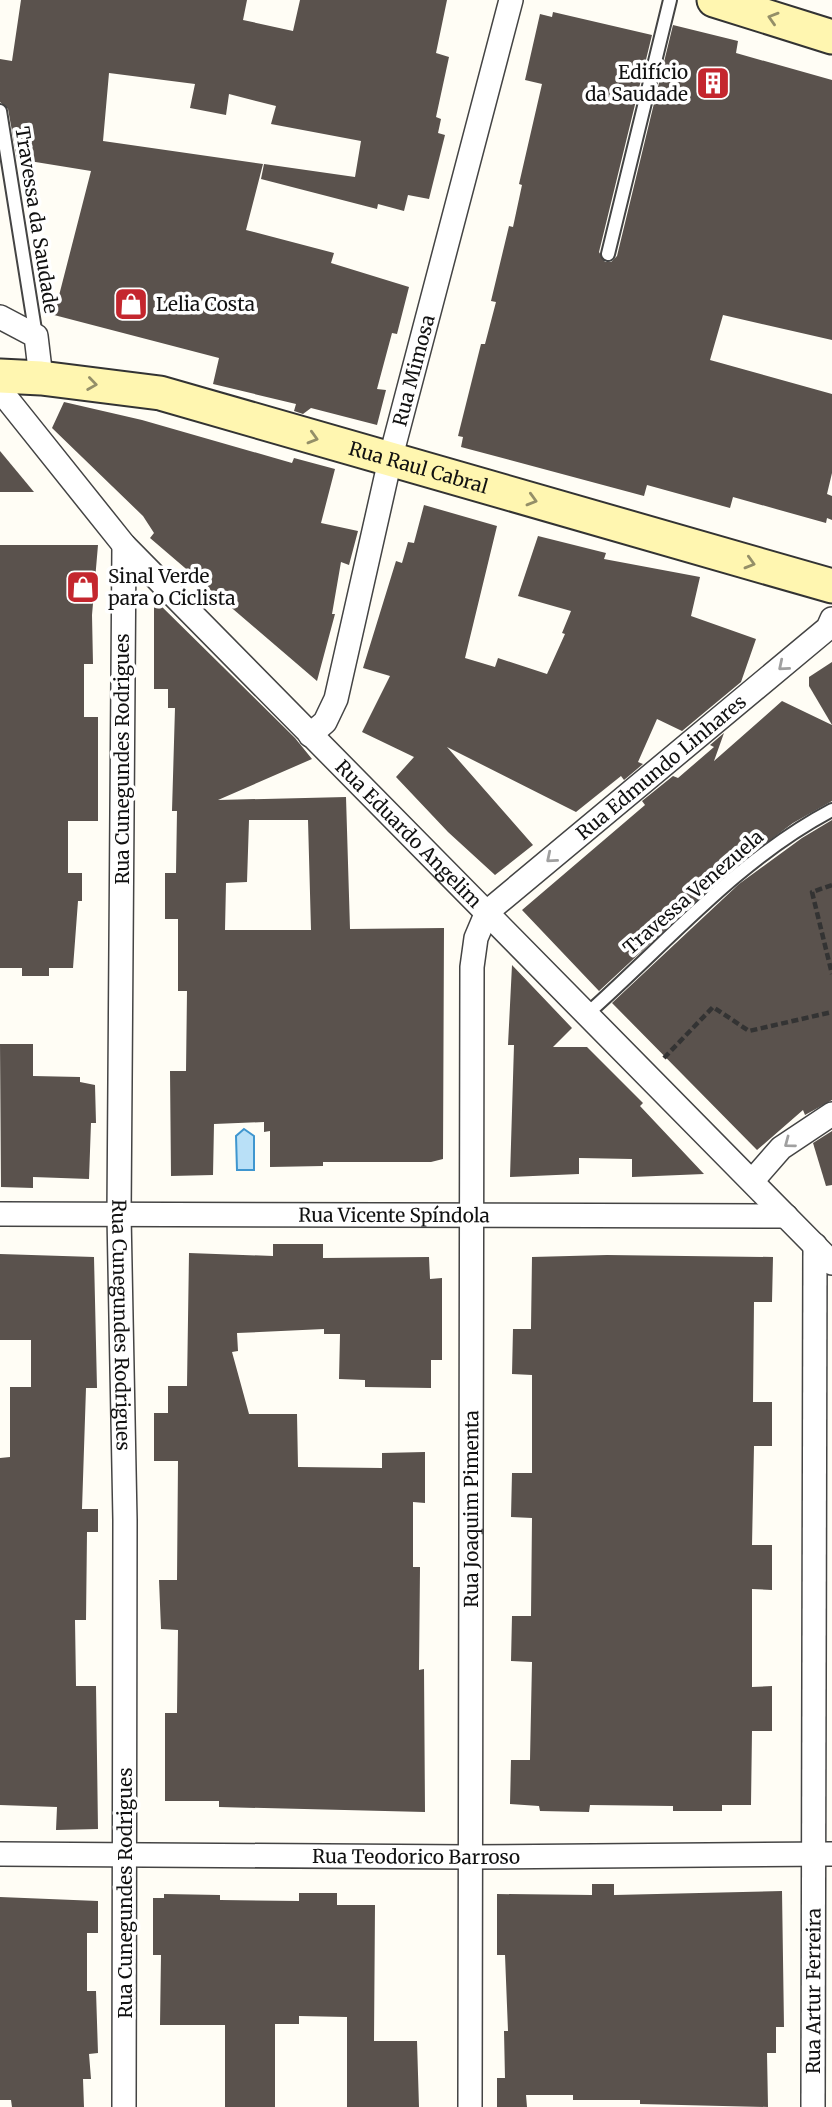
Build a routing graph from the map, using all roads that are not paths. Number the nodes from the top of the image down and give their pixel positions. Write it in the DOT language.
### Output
graph roads {
  1 [pos="511,0"];
  2 [pos="670,0"];
  3 [pos="713,0"];
  4 [pos="832,37"];
  5 [pos="0,111"];
  6 [pos="608,254"];
  7 [pos="0,317"];
  8 [pos="36,336"];
  9 [pos="0,376"];
  10 [pos="41,378"];
  11 [pos="0,390"];
  12 [pos="390,460"];
  13 [pos="124,545"];
  14 [pos="832,586"];
  15 [pos="832,619"];
  16 [pos="310,735"];
  17 [pos="832,810"];
  18 [pos="487,912"];
  19 [pos="588,1013"];
  20 [pos="832,1114"];
  21 [pos="752,1180"];
  22 [pos="0,1214"];
  23 [pos="119,1215"];
  24 [pos="471,1215"];
  25 [pos="786,1216"];
  26 [pos="815,1245"];
  27 [pos="832,1263"];
  28 [pos="0,1854"];
  29 [pos="126,1854"];
  30 [pos="824,1854"];
  31 [pos="469,1857"];
  32 [pos="124,2107"];
  33 [pos="470,2107"];
  34 [pos="813,2107"];
  1 -- 12 [label="street, Rua Mimosa"];
  2 -- 6 [label="lane"];
  4 -- 3 [label="main road, one-way"];
  5 -- 8 [label="lane, Travessa da Saudade"];
  7 -- 8 [label="street"];
  8 -- 10 [label="street"];
  9 -- 10 [label="main road, Rua Raul Cabral"];
  10 -- 12 [label="main road, Rua Raul Cabral, one-way"];
  11 -- 13 [label="street, Rua Eduardo Angelim"];
  12 -- 14 [label="main road, Rua Raul Cabral, one-way"];
  12 -- 16 [label="street, Rua Mimosa"];
  13 -- 16 [label="street, Rua Eduardo Angelim"];
  13 -- 23 [label="street, Rua Cunegundes Rodrigues"];
  15 -- 18 [label="street, Rua Edmundo Linhares, one-way"];
  16 -- 18 [label="street, Rua Eduardo Angelim"];
  17 -- 19 [label="lane, Travessa Venezuela"];
  18 -- 19 [label="street, Rua Eduardo Angelim"];
  18 -- 24 [label="street, Rua Joaquim Pimenta"];
  19 -- 21 [label="street, Rua Eduardo Angelim"];
  20 -- 21 [label="street, one-way"];
  21 -- 25 [label="street, Rua Eduardo Angelim"];
  22 -- 23 [label="street, Rua Vicente Spíndola"];
  23 -- 24 [label="street, Rua Vicente Spíndola"];
  23 -- 29 [label="street, Rua Cunegundes Rodrigues"];
  24 -- 25 [label="street, Rua Vicente Spíndola"];
  24 -- 31 [label="street, Rua Joaquim Pimenta"];
  25 -- 26 [label="street, Rua Eduardo Angelim"];
  26 -- 27 [label="street, Rua Eduardo Angelim"];
  26 -- 30 [label="street, Rua Artur Ferreira"];
  28 -- 29 [label="street, Rua Teodorico Barroso"];
  29 -- 31 [label="street, Rua Teodorico Barroso"];
  29 -- 32 [label="street, Rua Cunegundes Rodrigues"];
  30 -- 31 [label="street, Rua Teodorico Barroso"];
  30 -- 34 [label="street, Rua Artur Ferreira"];
  31 -- 33 [label="street, Rua Joaquim Pimenta"];
}
